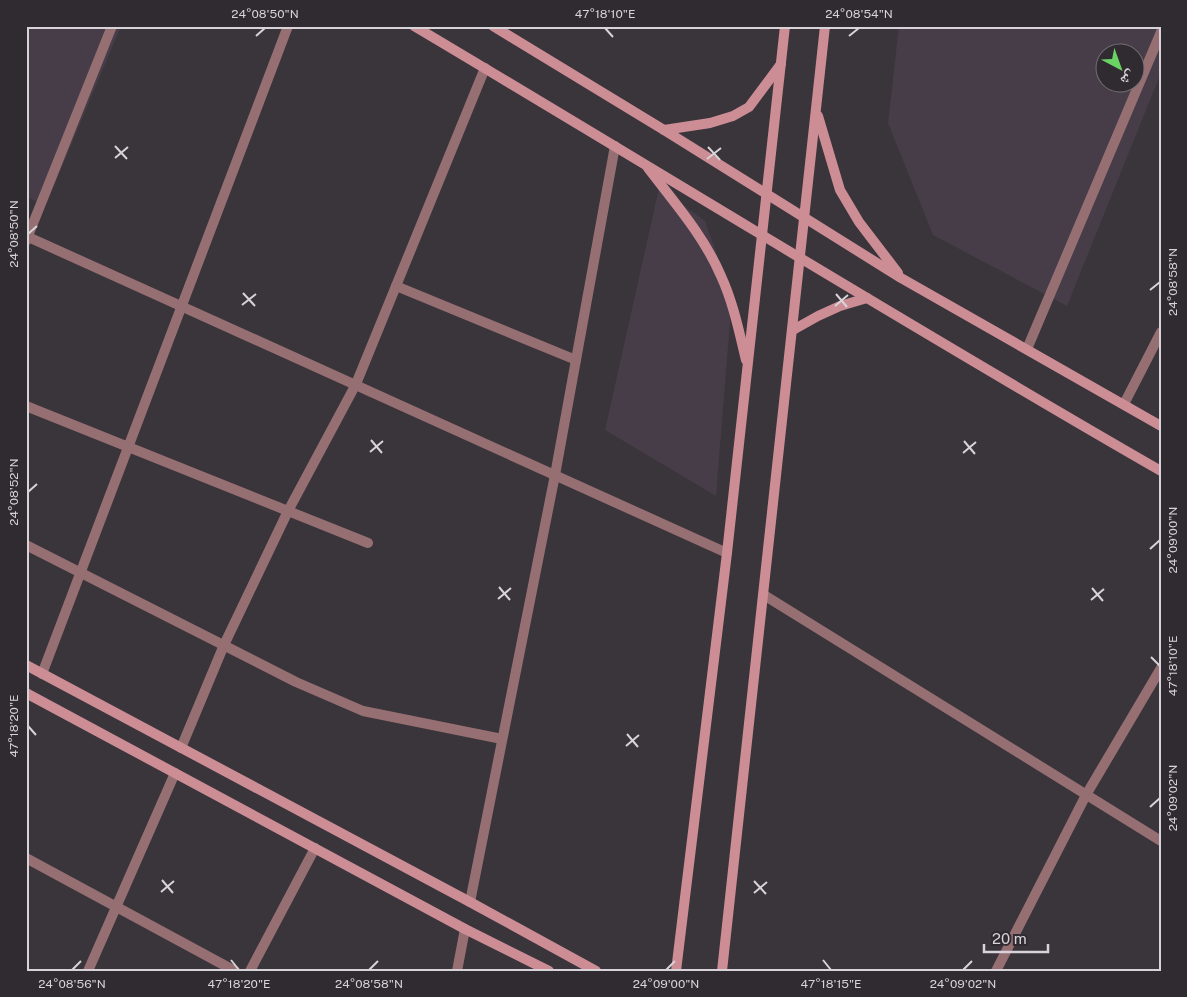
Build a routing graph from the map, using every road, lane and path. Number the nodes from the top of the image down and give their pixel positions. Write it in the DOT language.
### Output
graph roads {
  1 [pos="112,26"];
  2 [pos="288,26"];
  3 [pos="414,26"];
  4 [pos="493,26"];
  5 [pos="785,26"];
  6 [pos="825,26"];
  7 [pos="1161,32"];
  8 [pos="781,63"];
  9 [pos="485,68"];
  10 [pos="816,111"];
  11 [pos="664,130"];
  12 [pos="615,146"];
  13 [pos="644,163"];
  14 [pos="766,194"];
  15 [pos="805,218"];
  16 [pos="762,236"];
  17 [pos="27,238"];
  18 [pos="801,259"];
  19 [pos="901,278"];
  20 [pos="396,286"];
  21 [pos="867,298"];
  22 [pos="182,306"];
  23 [pos="793,330"];
  24 [pos="1161,332"];
  25 [pos="1027,349"];
  26 [pos="576,360"];
  27 [pos="748,366"];
  28 [pos="356,384"];
  29 [pos="1124,404"];
  30 [pos="26,406"];
  31 [pos="1161,426"];
  32 [pos="128,447"];
  33 [pos="1161,472"];
  34 [pos="555,475"];
  35 [pos="288,511"];
  36 [pos="368,543"];
  37 [pos="26,545"];
  38 [pos="727,552"];
  39 [pos="80,573"];
  40 [pos="764,595"];
  41 [pos="224,645"];
  42 [pos="26,665"];
  43 [pos="1161,668"];
  44 [pos="42,674"];
  45 [pos="26,693"];
  46 [pos="502,739"];
  47 [pos="181,748"];
  48 [pos="175,773"];
  49 [pos="1086,795"];
  50 [pos="1161,841"];
  51 [pos="315,848"];
  52 [pos="26,858"];
  53 [pos="470,902"];
  54 [pos="116,906"];
  55 [pos="465,929"];
  56 [pos="88,971"];
  57 [pos="235,971"];
  58 [pos="250,971"];
  59 [pos="457,971"];
  60 [pos="549,971"];
  61 [pos="596,971"];
  62 [pos="676,971"];
  63 [pos="722,971"];
  64 [pos="996,971"];
  1 -- 17 [label="street"];
  2 -- 22 [label="street"];
  3 -- 9 [label="main road"];
  4 -- 11 [label="main road"];
  5 -- 8 [label="main road"];
  6 -- 10 [label="main road"];
  7 -- 25 [label="street"];
  8 -- 11 [label="main road"];
  8 -- 14 [label="main road"];
  9 -- 12 [label="main road"];
  9 -- 20 [label="street"];
  10 -- 15 [label="main road"];
  10 -- 19 [label="main road"];
  11 -- 14 [label="main road"];
  12 -- 13 [label="main road"];
  12 -- 26 [label="street"];
  13 -- 16 [label="main road"];
  13 -- 27 [label="main road"];
  14 -- 15 [label="main road"];
  14 -- 16 [label="main road"];
  15 -- 18 [label="main road"];
  15 -- 19 [label="main road"];
  16 -- 18 [label="main road"];
  16 -- 27 [label="main road"];
  17 -- 22 [label="street"];
  18 -- 21 [label="main road"];
  18 -- 23 [label="main road"];
  19 -- 25 [label="main road"];
  20 -- 26 [label="street"];
  20 -- 28 [label="street"];
  21 -- 23 [label="main road"];
  21 -- 33 [label="main road"];
  22 -- 28 [label="street"];
  22 -- 32 [label="street"];
  23 -- 40 [label="main road"];
  24 -- 29 [label="street"];
  25 -- 29 [label="main road"];
  26 -- 34 [label="street"];
  27 -- 38 [label="main road"];
  28 -- 34 [label="street"];
  28 -- 35 [label="street"];
  29 -- 31 [label="main road"];
  30 -- 32 [label="street"];
  32 -- 35 [label="street"];
  32 -- 39 [label="street"];
  34 -- 38 [label="street"];
  34 -- 46 [label="street"];
  35 -- 36 [label="street"];
  35 -- 41 [label="street"];
  37 -- 39 [label="street"];
  38 -- 62 [label="main road"];
  39 -- 41 [label="street"];
  39 -- 44 [label="street"];
  40 -- 49 [label="street"];
  40 -- 63 [label="main road"];
  41 -- 46 [label="street"];
  41 -- 47 [label="street"];
  42 -- 44 [label="main road"];
  43 -- 49 [label="street"];
  44 -- 47 [label="main road"];
  45 -- 48 [label="main road"];
  46 -- 53 [label="street"];
  47 -- 53 [label="main road"];
  48 -- 51 [label="main road"];
  48 -- 54 [label="street"];
  49 -- 50 [label="street"];
  49 -- 64 [label="street"];
  51 -- 55 [label="main road"];
  51 -- 58 [label="street"];
  52 -- 54 [label="street"];
  53 -- 61 [label="main road"];
  54 -- 56 [label="street"];
  54 -- 57 [label="street"];
  55 -- 59 [label="street"];
  55 -- 60 [label="main road"];
}
